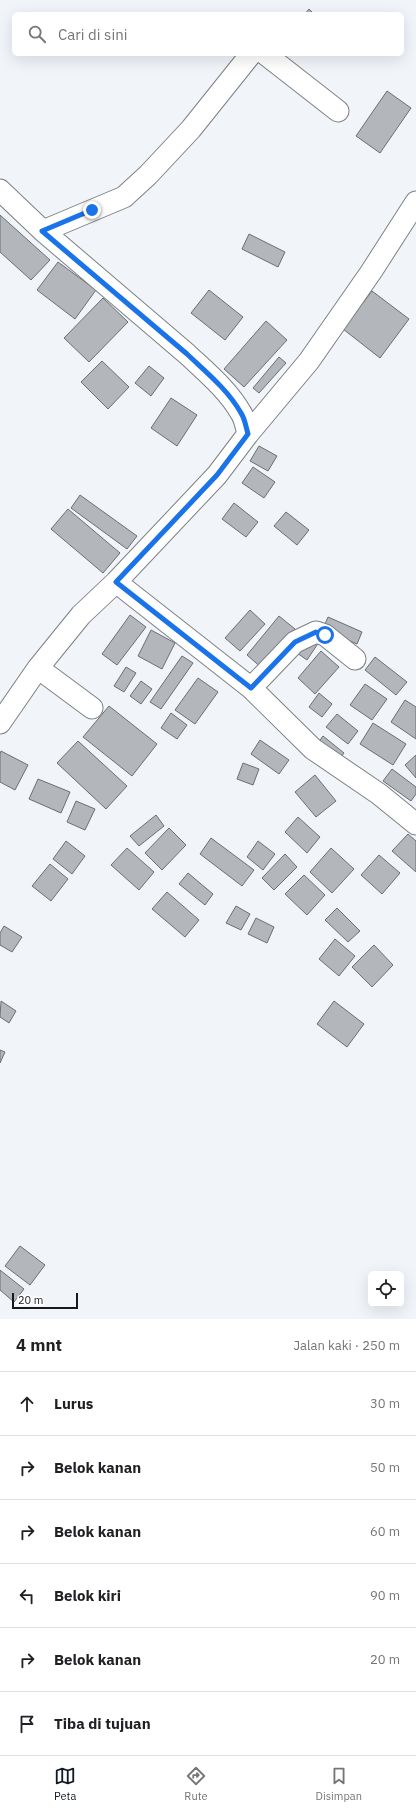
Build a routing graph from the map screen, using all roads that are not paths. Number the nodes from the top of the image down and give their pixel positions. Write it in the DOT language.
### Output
graph roads {
  1 [pos="249,56"];
  2 [pos="268,56"];
  3 [pos="338,111"];
  4 [pos="0,190"];
  5 [pos="416,202"];
  6 [pos="42,231"];
  7 [pos="248,434"];
  8 [pos="116,582"];
  9 [pos="355,659"];
  10 [pos="38,668"];
  11 [pos="251,688"];
  12 [pos="92,708"];
  13 [pos="0,723"];
  14 [pos="416,824"];
  1 -- 6 [label="street"];
  2 -- 3 [label="street"];
  4 -- 6 [label="street"];
  5 -- 7 [label="street"];
  6 -- 7 [label="street"];
  7 -- 8 [label="street"];
  8 -- 10 [label="street"];
  8 -- 11 [label="street"];
  9 -- 11 [label="street"];
  10 -- 12 [label="street"];
  10 -- 13 [label="street"];
  11 -- 14 [label="street"];
}
